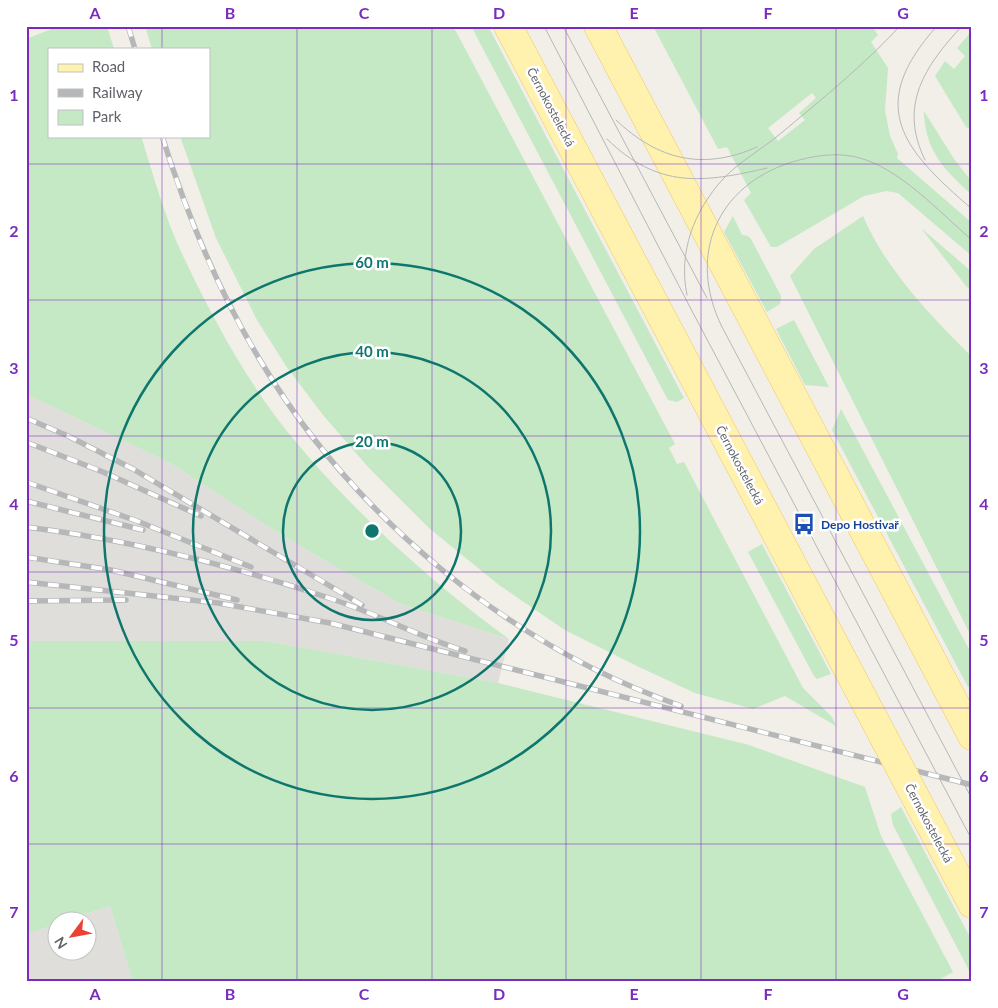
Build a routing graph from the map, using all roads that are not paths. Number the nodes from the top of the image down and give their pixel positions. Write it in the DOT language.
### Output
graph roads {
  1 [pos="508,26"];
  2 [pos="598,26"];
  3 [pos="972,736"];
  4 [pos="972,904"];
  1 -- 4 [label="main road, Černokostelecká, bridge"];
  2 -- 3 [label="main road"];
}
